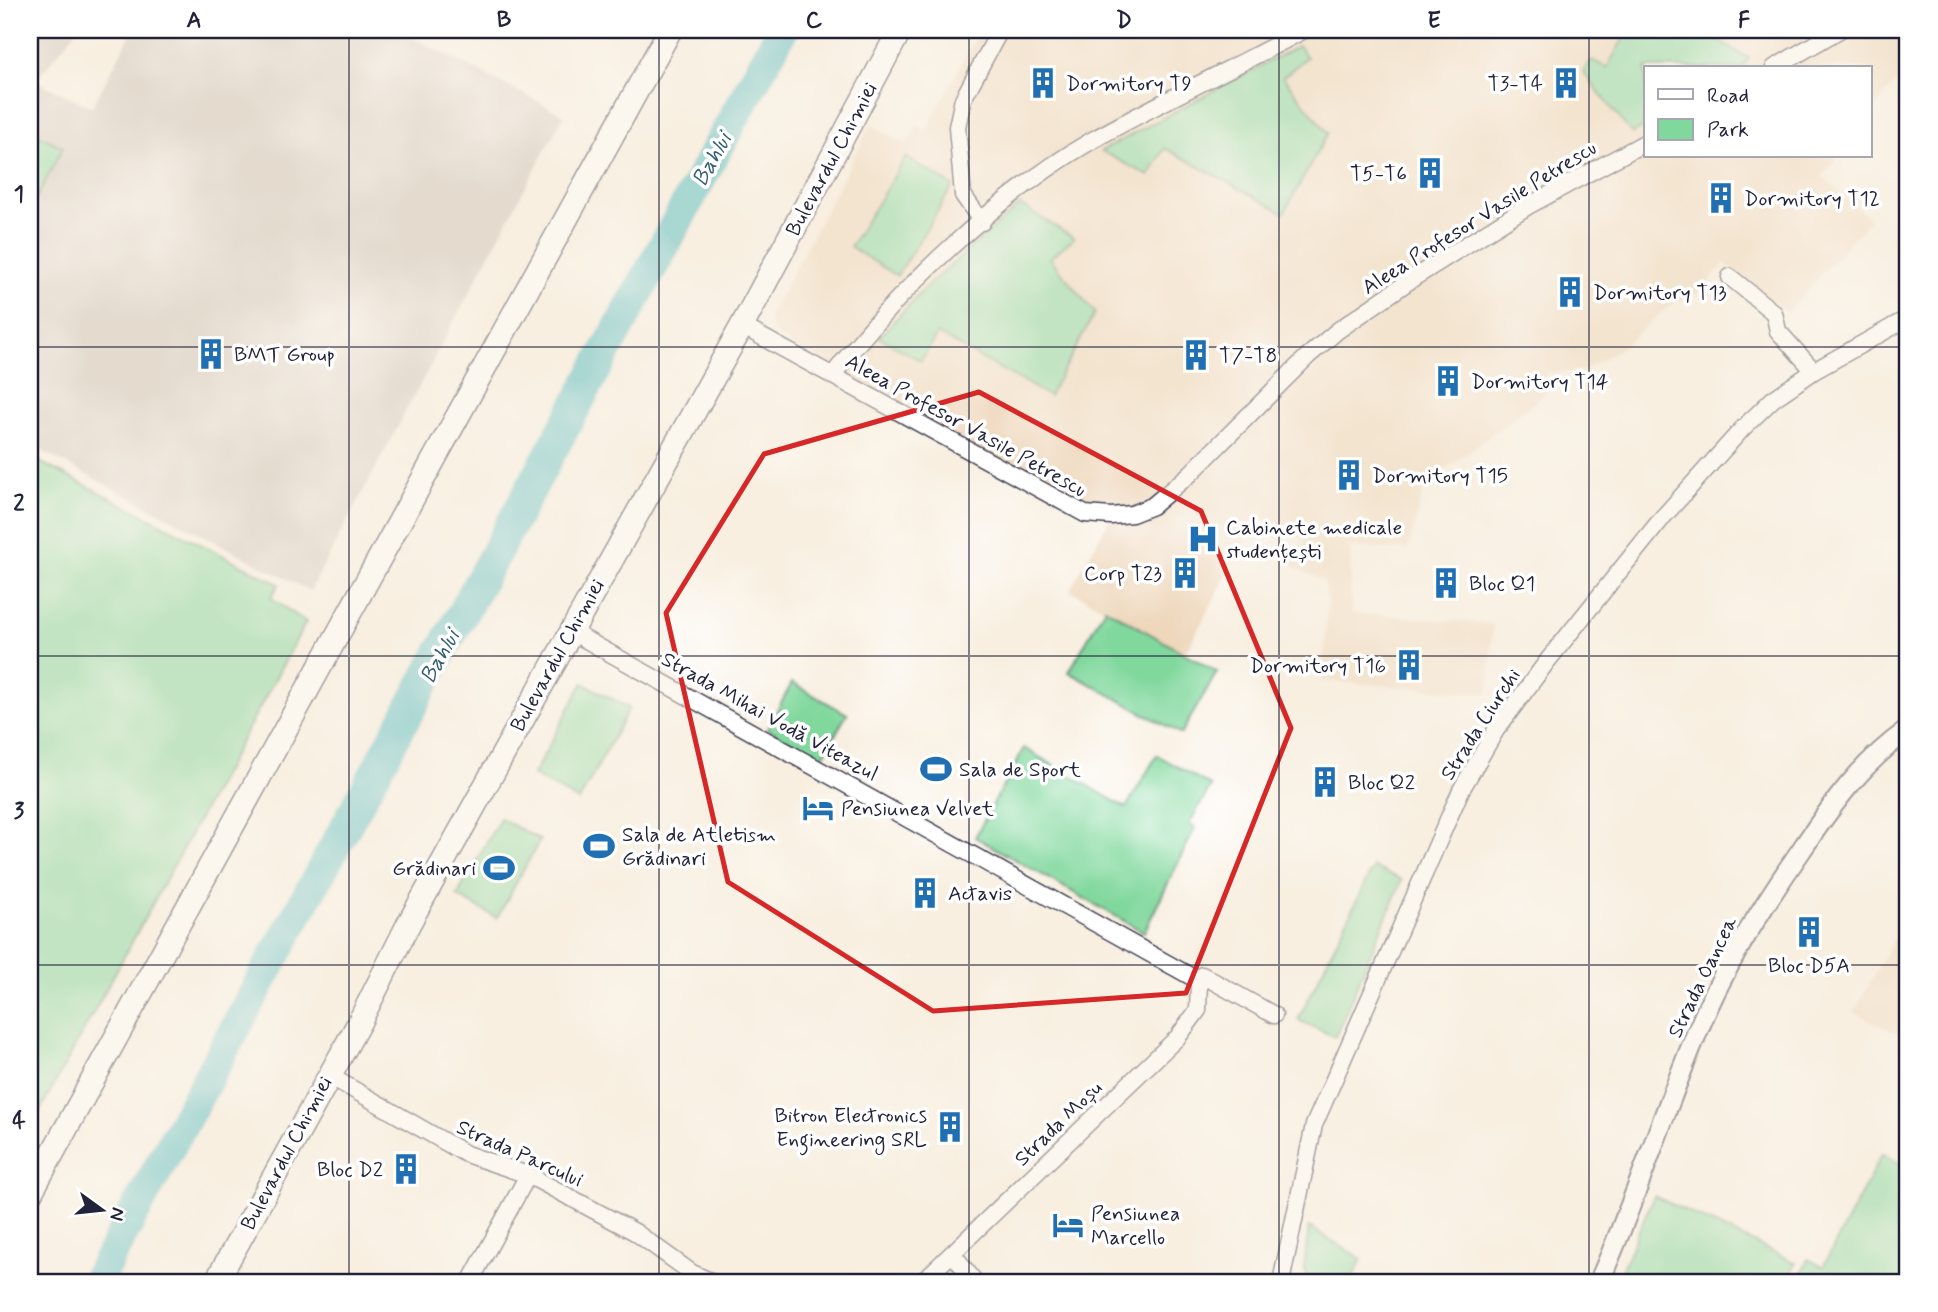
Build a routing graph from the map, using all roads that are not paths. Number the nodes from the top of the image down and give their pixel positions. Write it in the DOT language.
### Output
graph roads {
  1 [pos="670,30"];
  2 [pos="900,30"];
  3 [pos="1000,30"];
  4 [pos="1304,30"];
  5 [pos="1839,30"];
  6 [pos="1777,66"];
  7 [pos="1644,143"];
  8 [pos="982,222"];
  9 [pos="1730,277"];
  10 [pos="1908,318"];
  11 [pos="742,326"];
  12 [pos="1814,371"];
  13 [pos="832,376"];
  14 [pos="570,631"];
  15 [pos="1908,730"];
  16 [pos="1199,981"];
  17 [pos="1274,1015"];
  18 [pos="328,1075"];
  19 [pos="528,1175"];
  20 [pos="30,1194"];
  21 [pos="952,1253"];
  22 [pos="689,1278"];
  23 [pos="216,1282"];
  24 [pos="470,1282"];
  25 [pos="712,1282"];
  26 [pos="922,1282"];
  27 [pos="975,1282"];
  28 [pos="1281,1282"];
  29 [pos="1599,1282"];
  1 -- 20 [label="main road"];
  2 -- 11 [label="main road, Bulevardul Chimiei"];
  3 -- 8 [label="street"];
  4 -- 8 [label="street"];
  5 -- 6 [label="street"];
  7 -- 13 [label="street, Aleea Profesor Vasile Petrescu"];
  8 -- 13 [label="street"];
  9 -- 12 [label="street"];
  10 -- 12 [label="street, Strada Ciurchi"];
  11 -- 13 [label="street, Aleea Profesor Vasile Petrescu"];
  11 -- 14 [label="main road, Bulevardul Chimiei"];
  12 -- 28 [label="street, Strada Ciurchi"];
  14 -- 16 [label="street, Strada Mihai Vodă Viteazul"];
  14 -- 18 [label="main road, Bulevardul Chimiei"];
  15 -- 29 [label="street, Strada Oancea"];
  16 -- 17 [label="street, Strada Mihai Vodă Viteazul"];
  16 -- 21 [label="street, Strada Moșu"];
  18 -- 19 [label="street, Strada Parcului"];
  18 -- 23 [label="main road, Bulevardul Chimiei"];
  19 -- 22 [label="street, Strada Parcului"];
  19 -- 24 [label="street"];
  21 -- 26 [label="street, Strada Moșu"];
  21 -- 27 [label="street"];
  22 -- 25 [label="street, Strada Parcului"];
}
